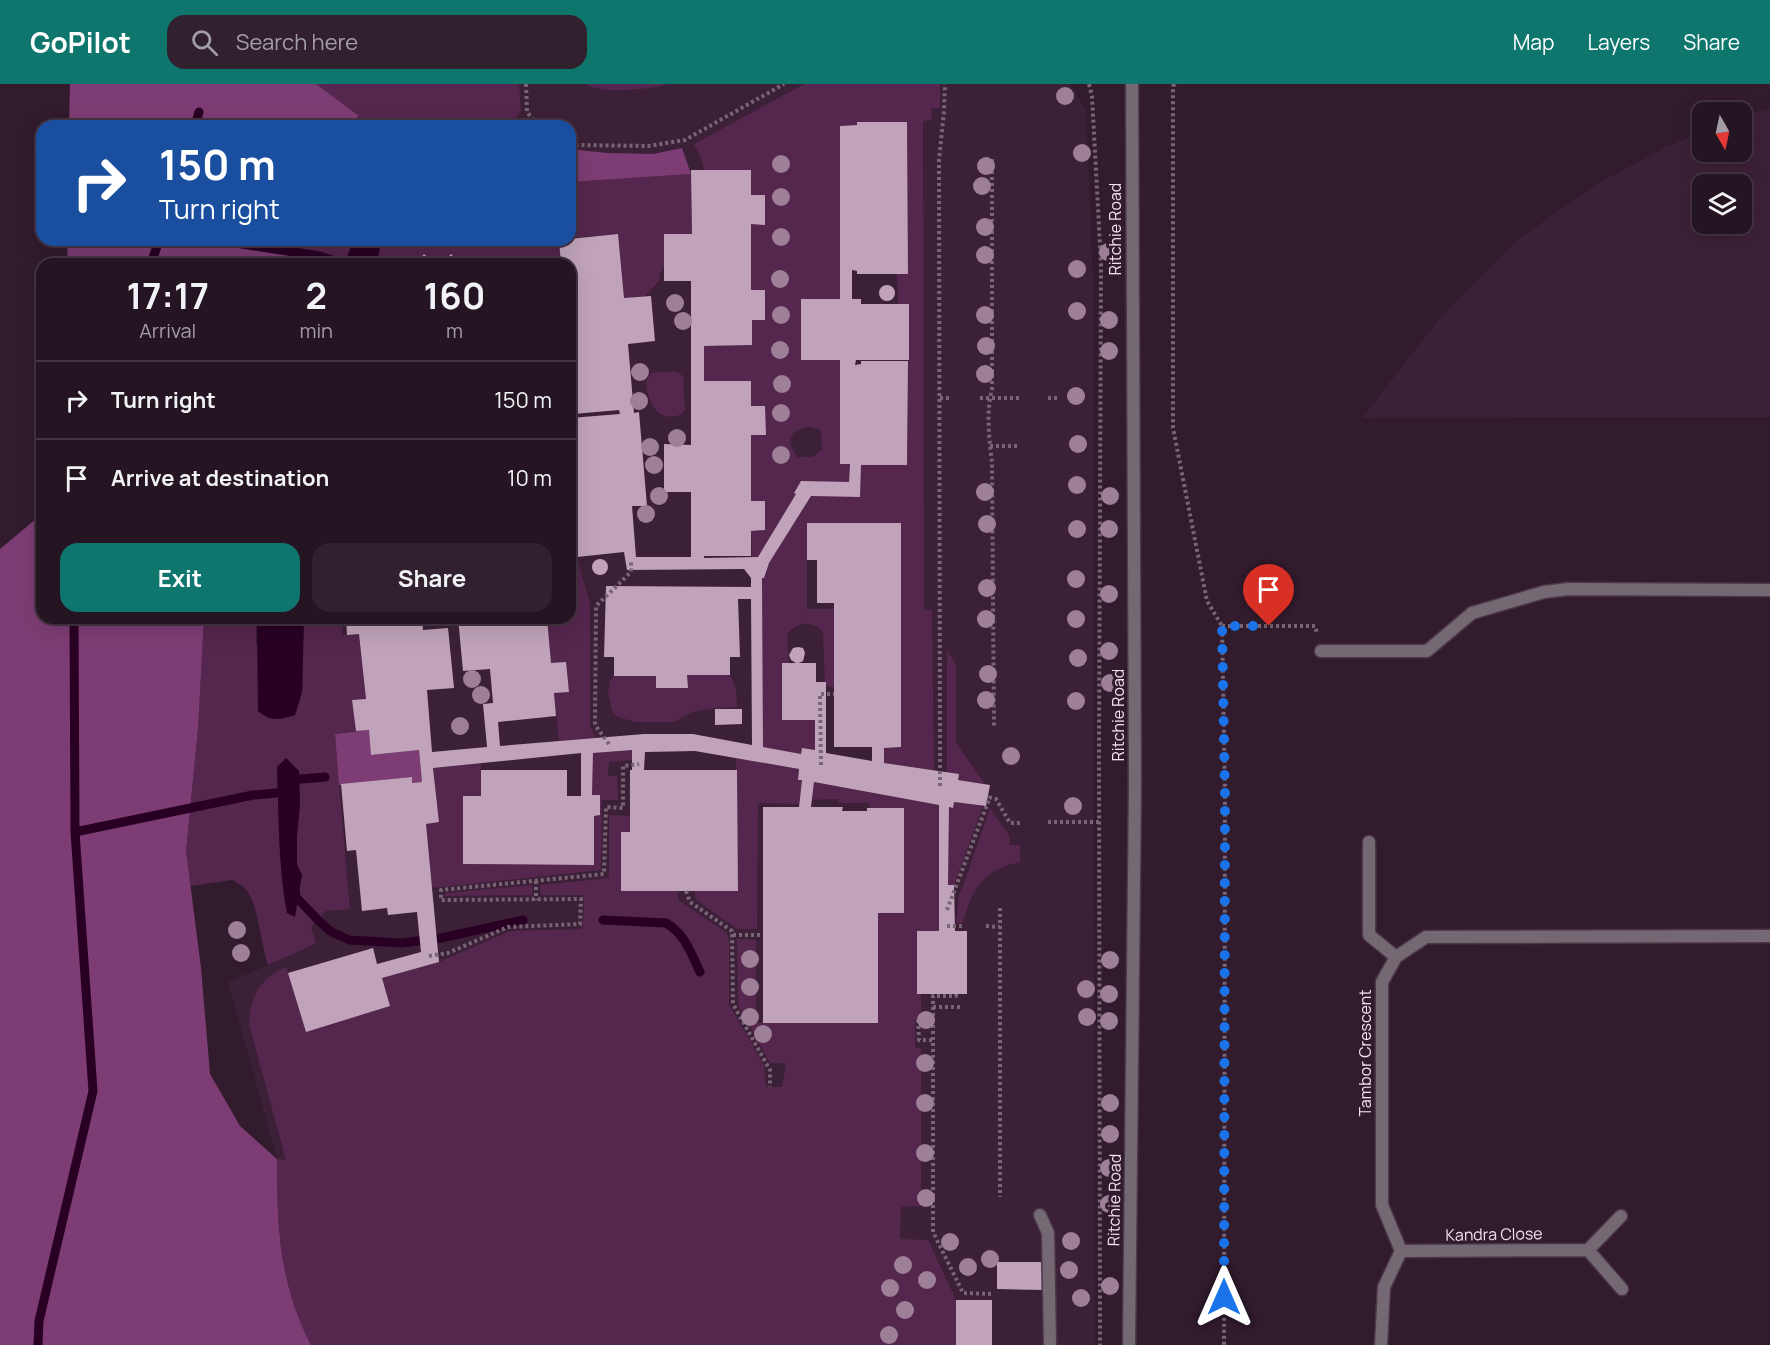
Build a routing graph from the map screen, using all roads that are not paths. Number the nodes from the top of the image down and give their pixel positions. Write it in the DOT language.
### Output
graph roads {
  1 [pos="1132,84"];
  2 [pos="1770,590"];
  3 [pos="1321,651"];
  4 [pos="1369,842"];
  5 [pos="1770,936"];
  6 [pos="1396,957"];
  7 [pos="1040,1215"];
  8 [pos="1621,1216"];
  9 [pos="1588,1250"];
  10 [pos="1401,1251"];
  11 [pos="1622,1289"];
  12 [pos="1050,1345"];
  13 [pos="1130,1345"];
  14 [pos="1382,1345"];
  1 -- 13 [label="street, Ritchie Road"];
  2 -- 3 [label="street"];
  4 -- 6 [label="street"];
  5 -- 6 [label="street, Tambor Crescent"];
  6 -- 10 [label="street, Tambor Crescent"];
  7 -- 12 [label="street"];
  8 -- 9 [label="street"];
  9 -- 10 [label="street, Kandra Close"];
  9 -- 11 [label="street"];
  10 -- 14 [label="street"];
}
